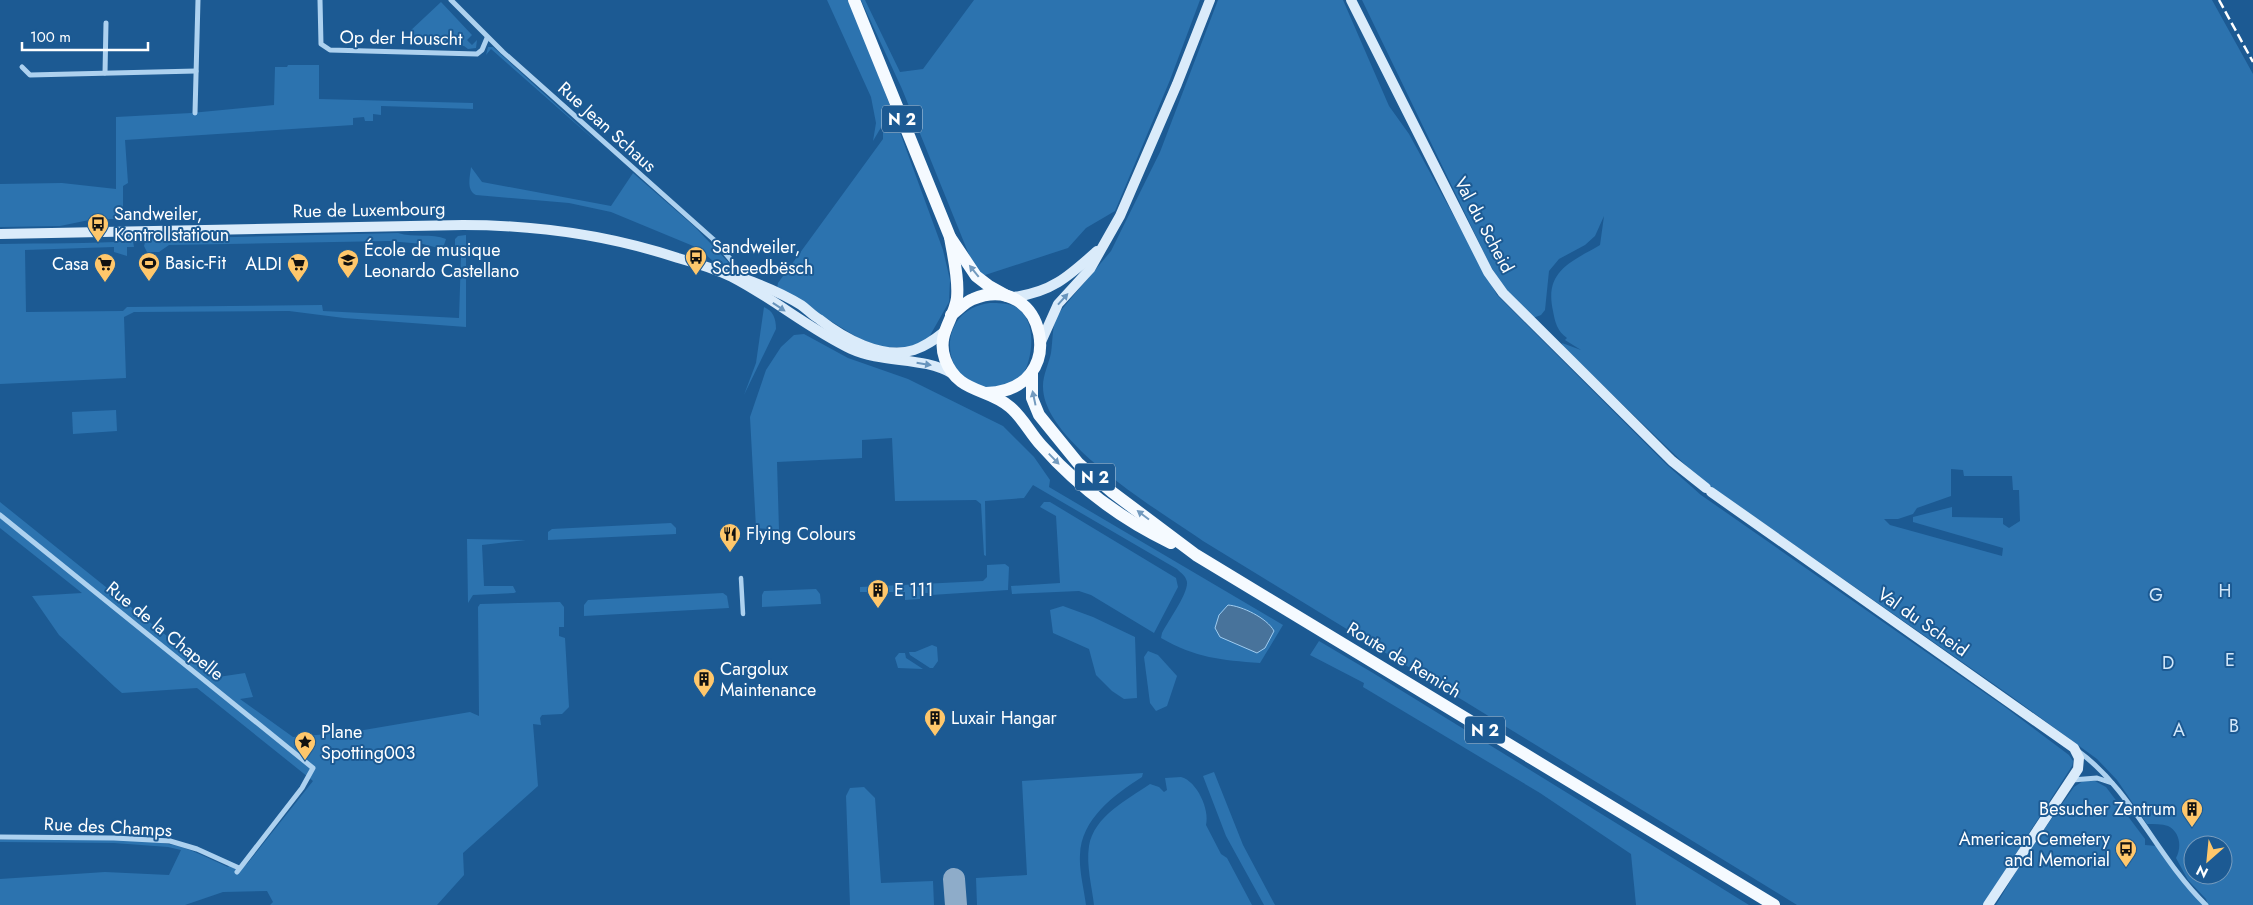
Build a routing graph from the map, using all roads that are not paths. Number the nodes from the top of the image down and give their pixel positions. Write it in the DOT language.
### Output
graph roads {
  1 [pos="198,0"];
  2 [pos="320,0"];
  3 [pos="451,0"];
  4 [pos="854,0"];
  5 [pos="1210,0"];
  6 [pos="1351,0"];
  7 [pos="106,23"];
  8 [pos="487,38"];
  9 [pos="22,68"];
  10 [pos="196,71"];
  11 [pos="104,73"];
  12 [pos="195,113"];
  13 [pos="0,234"];
  14 [pos="950,237"];
  15 [pos="1103,246"];
  16 [pos="731,277"];
  17 [pos="1010,296"];
  18 [pos="951,316"];
  19 [pos="797,319"];
  20 [pos="944,332"];
  21 [pos="1041,342"];
  22 [pos="868,347"];
  23 [pos="1032,372"];
  24 [pos="953,374"];
  25 [pos="981,393"];
  26 [pos="0,515"];
  27 [pos="1196,555"];
  28 [pos="741,578"];
  29 [pos="743,614"];
  30 [pos="2074,748"];
  31 [pos="2071,780"];
  32 [pos="2113,783"];
  33 [pos="0,837"];
  34 [pos="238,870"];
  35 [pos="1774,905"];
  36 [pos="1988,905"];
  37 [pos="2206,905"];
  1 -- 10 [label="street"];
  2 -- 8 [label="street, Op der Houscht"];
  3 -- 8 [label="street, Rue Jean Schaus"];
  4 -- 14 [label="main road, N 2"];
  5 -- 15 [label="main road"];
  6 -- 30 [label="main road, Val du Scheid"];
  7 -- 11 [label="street"];
  8 -- 16 [label="street, Rue Jean Schaus"];
  9 -- 11 [label="street"];
  10 -- 11 [label="street"];
  10 -- 12 [label="street"];
  13 -- 16 [label="main road, Rue de Luxembourg"];
  17 -- 14 [label="main road, N 2, one-way"];
  14 -- 18 [label="main road, N 2"];
  15 -- 17 [label="main road"];
  21 -- 15 [label="main road, one-way"];
  16 -- 19 [label="main road, Rue de Luxembourg, one-way"];
  16 -- 22 [label="main road, Rue de Luxembourg"];
  17 -- 18 [label="main road"];
  17 -- 21 [label="main road"];
  18 -- 20 [label="main road"];
  19 -- 22 [label="main road"];
  19 -- 24 [label="main road, Rue de Luxembourg, one-way"];
  20 -- 22 [label="main road, Rue de Luxembourg"];
  20 -- 24 [label="main road"];
  21 -- 23 [label="main road"];
  23 -- 25 [label="main road"];
  27 -- 23 [label="main road, Route de Remich / N 2, one-way"];
  24 -- 25 [label="main road"];
  25 -- 27 [label="main road, Route de Remich / N 2, one-way"];
  26 -- 34 [label="street, Rue de la Chapelle"];
  27 -- 35 [label="main road, Route de Remich / N 2"];
  28 -- 29 [label="street"];
  30 -- 31 [label="main road"];
  30 -- 32 [label="street, Val du Scheid"];
  31 -- 32 [label="street"];
  31 -- 36 [label="main road"];
  32 -- 37 [label="street, Val du Scheid"];
  33 -- 34 [label="street, Rue des Champs"];
}
